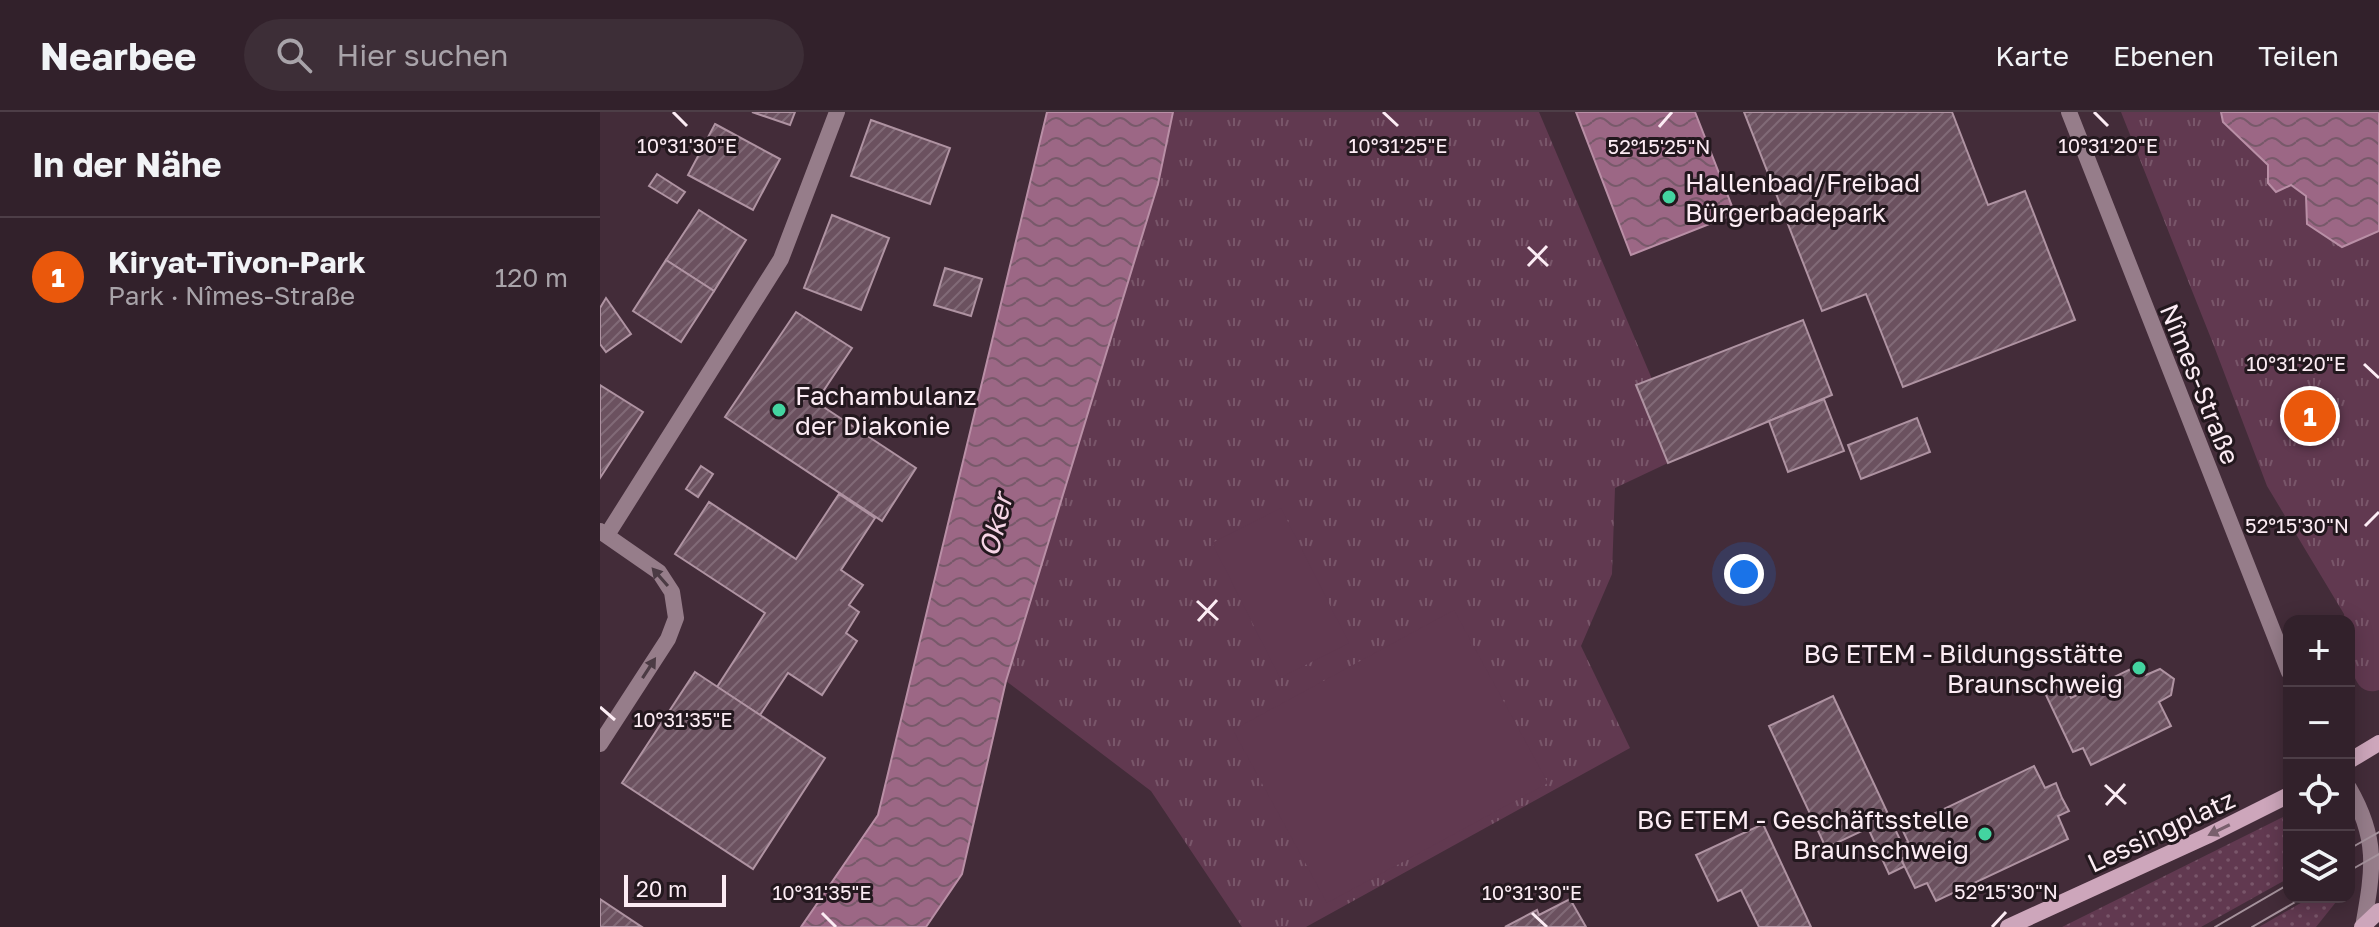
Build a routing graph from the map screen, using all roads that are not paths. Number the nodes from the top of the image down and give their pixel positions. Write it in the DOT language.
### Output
graph roads {
  1 [pos="837,112"];
  2 [pos="2069,112"];
  3 [pos="604,533"];
  4 [pos="2283,657"];
  5 [pos="2379,743"];
  6 [pos="600,744"];
  7 [pos="2352,759"];
  8 [pos="2283,798"];
  9 [pos="2355,800"];
  10 [pos="2379,911"];
  11 [pos="2008,927"];
  12 [pos="2362,927"];
  1 -- 3 [label="street"];
  2 -- 4 [label="street, Nîmes-Straße"];
  6 -- 3 [label="street, one-way"];
  5 -- 7 [label="main road"];
  8 -- 11 [label="main road, Lessingplatz, one-way"];
  9 -- 12 [label="street"];
  10 -- 12 [label="main road"];
}
